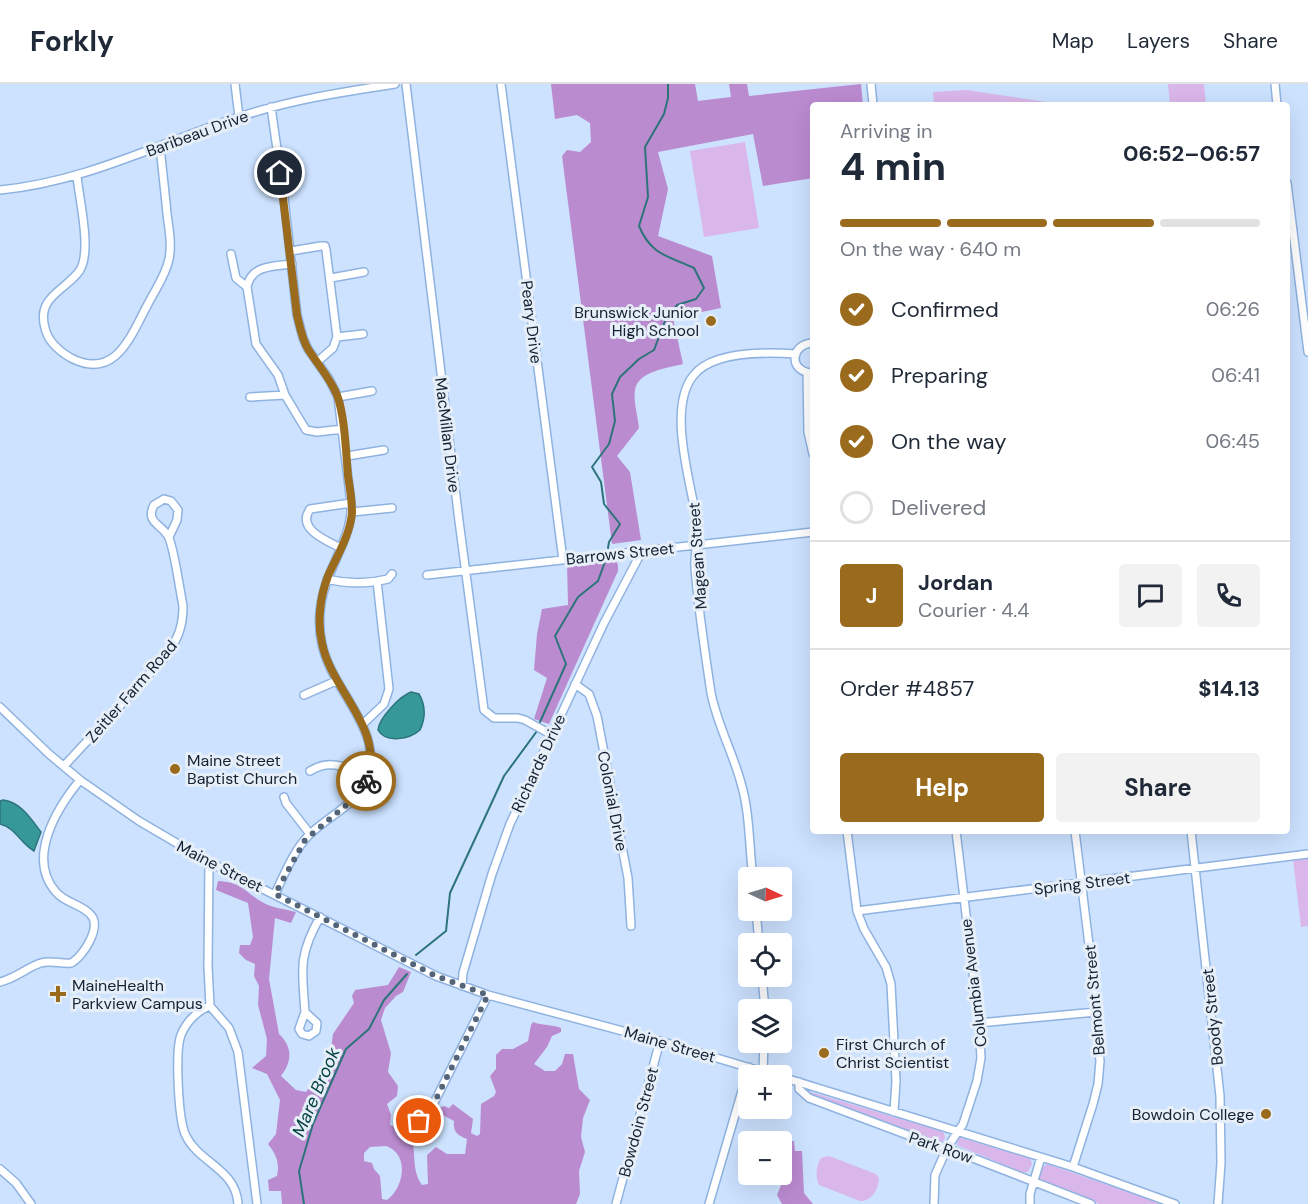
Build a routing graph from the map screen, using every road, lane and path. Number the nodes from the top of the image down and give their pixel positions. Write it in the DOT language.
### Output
graph roads {
  1 [pos="235,84"];
  2 [pos="395,84"];
  3 [pos="406,84"];
  4 [pos="501,84"];
  5 [pos="871,84"];
  6 [pos="1275,84"];
  7 [pos="873,102"];
  8 [pos="1278,102"];
  9 [pos="271,107"];
  10 [pos="239,117"];
  11 [pos="160,146"];
  12 [pos="77,176"];
  13 [pos="0,190"];
  14 [pos="1290,207"];
  15 [pos="291,251"];
  16 [pos="231,254"];
  17 [pos="292,264"];
  18 [pos="364,272"];
  19 [pos="331,279"];
  20 [pos="247,287"];
  21 [pos="363,334"];
  22 [pos="337,337"];
  23 [pos="810,344"];
  24 [pos="1308,352"];
  25 [pos="796,354"];
  26 [pos="317,362"];
  27 [pos="810,373"];
  28 [pos="372,392"];
  29 [pos="285,395"];
  30 [pos="250,398"];
  31 [pos="338,398"];
  32 [pos="343,429"];
  33 [pos="810,441"];
  34 [pos="384,450"];
  35 [pos="346,456"];
  36 [pos="351,502"];
  37 [pos="392,508"];
  38 [pos="352,512"];
  39 [pos="810,532"];
  40 [pos="169,537"];
  41 [pos="697,545"];
  42 [pos="341,548"];
  43 [pos="642,551"];
  44 [pos="563,560"];
  45 [pos="465,571"];
  46 [pos="392,574"];
  47 [pos="427,575"];
  48 [pos="327,579"];
  49 [pos="377,581"];
  50 [pos="336,681"];
  51 [pos="575,684"];
  52 [pos="304,695"];
  53 [pos="0,708"];
  54 [pos="363,724"];
  55 [pos="552,735"];
  56 [pos="64,766"];
  57 [pos="310,771"];
  58 [pos="368,776"];
  59 [pos="80,780"];
  60 [pos="284,797"];
  61 [pos="310,834"];
  62 [pos="847,834"];
  63 [pos="956,834"];
  64 [pos="1075,834"];
  65 [pos="1191,834"];
  66 [pos="1308,854"];
  67 [pos="209,862"];
  68 [pos="752,867"];
  69 [pos="1195,869"];
  70 [pos="1081,884"];
  71 [pos="275,894"];
  72 [pos="963,898"];
  73 [pos="856,911"];
  74 [pos="320,917"];
  75 [pos="631,926"];
  76 [pos="0,982"];
  77 [pos="462,986"];
  78 [pos="488,995"];
  79 [pos="210,1006"];
  80 [pos="305,1012"];
  81 [pos="1096,1012"];
  82 [pos="979,1023"];
  83 [pos="660,1041"];
  84 [pos="742,1065"];
  85 [pos="792,1080"];
  86 [pos="800,1082"];
  87 [pos="738,1105"];
  88 [pos="432,1107"];
  89 [pos="894,1112"];
  90 [pos="958,1131"];
  91 [pos="947,1148"];
  92 [pos="1041,1157"];
  93 [pos="1073,1167"];
  94 [pos="0,1169"];
  95 [pos="1033,1181"];
  96 [pos="32,1204"];
  97 [pos="238,1204"];
  98 [pos="257,1204"];
  99 [pos="616,1204"];
  100 [pos="709,1204"];
  101 [pos="934,1204"];
  102 [pos="1030,1204"];
  103 [pos="1091,1204"];
  104 [pos="1175,1204"];
  105 [pos="1218,1204"];
  1 -- 10 [label="street"];
  2 -- 9 [label="street, Baribeau Drive"];
  3 -- 45 [label="street, MacMillan Drive"];
  4 -- 44 [label="street, Peary Drive"];
  5 -- 7 [label="street"];
  6 -- 8 [label="street"];
  9 -- 10 [label="street, Baribeau Drive"];
  9 -- 15 [label="street"];
  10 -- 11 [label="street, Baribeau Drive"];
  11 -- 12 [label="street, Baribeau Drive"];
  11 -- 12 [label="street"];
  12 -- 13 [label="street, Baribeau Drive"];
  14 -- 24 [label="street"];
  15 -- 17 [label="street"];
  15 -- 19 [label="street"];
  16 -- 20 [label="street"];
  17 -- 20 [label="street"];
  17 -- 26 [label="street"];
  18 -- 19 [label="street"];
  19 -- 22 [label="street"];
  20 -- 29 [label="street"];
  21 -- 22 [label="street"];
  22 -- 26 [label="street"];
  23 -- 25 [label="street"];
  25 -- 27 [label="street"];
  25 -- 41 [label="street, Magean Street"];
  26 -- 31 [label="street"];
  27 -- 33 [label="street"];
  28 -- 31 [label="street"];
  29 -- 30 [label="street"];
  29 -- 32 [label="street"];
  31 -- 32 [label="street"];
  32 -- 35 [label="street"];
  34 -- 35 [label="street"];
  35 -- 36 [label="street"];
  36 -- 38 [label="street"];
  36 -- 42 [label="street"];
  37 -- 38 [label="street"];
  38 -- 42 [label="street"];
  39 -- 41 [label="street, Barrows Street"];
  40 -- 40 [label="street, Zeitler Farm Road"];
  40 -- 56 [label="street, Zeitler Farm Road"];
  41 -- 43 [label="street, Barrows Street"];
  41 -- 68 [label="street, Magean Street"];
  42 -- 48 [label="street"];
  43 -- 44 [label="street, Barrows Street"];
  43 -- 51 [label="street, Richards Drive"];
  44 -- 45 [label="street, Barrows Street"];
  45 -- 47 [label="street, Barrows Street"];
  45 -- 55 [label="street, MacMillan Drive"];
  46 -- 49 [label="street"];
  48 -- 49 [label="street"];
  48 -- 50 [label="street"];
  49 -- 54 [label="street"];
  50 -- 52 [label="street"];
  50 -- 54 [label="street"];
  51 -- 55 [label="street, Richards Drive"];
  51 -- 75 [label="street, Colonial Drive"];
  53 -- 56 [label="street, Maine Street"];
  54 -- 58 [label="street"];
  55 -- 77 [label="street, Richards Drive"];
  56 -- 59 [label="street, Maine Street"];
  57 -- 58 [label="street"];
  58 -- 61 [label="street"];
  59 -- 67 [label="street, Maine Street"];
  59 -- 76 [label="street"];
  60 -- 61 [label="street"];
  61 -- 71 [label="street"];
  62 -- 73 [label="street"];
  63 -- 72 [label="street, Columbia Avenue"];
  64 -- 70 [label="street, Belmont Street"];
  65 -- 69 [label="street, Boody Street"];
  66 -- 69 [label="street, Spring Street"];
  67 -- 71 [label="street, Maine Street"];
  67 -- 79 [label="street"];
  69 -- 70 [label="street, Spring Street"];
  69 -- 105 [label="street, Boody Street"];
  70 -- 72 [label="street, Spring Street"];
  70 -- 81 [label="street, Belmont Street"];
  71 -- 74 [label="street, Maine Street"];
  72 -- 73 [label="street, Spring Street"];
  72 -- 82 [label="street, Columbia Avenue"];
  73 -- 89 [label="street"];
  74 -- 77 [label="street, Maine Street"];
  74 -- 80 [label="street"];
  77 -- 78 [label="street, Maine Street"];
  78 -- 83 [label="street, Maine Street"];
  78 -- 88 [label="street"];
  79 -- 97 [label="street"];
  79 -- 98 [label="street"];
  81 -- 82 [label="street"];
  81 -- 93 [label="street, Belmont Street"];
  82 -- 90 [label="street, Columbia Avenue"];
  83 -- 84 [label="street, Maine Street"];
  83 -- 99 [label="street, Bowdoin Street"];
  85 -- 86 [label="street"];
  86 -- 89 [label="street"];
  86 -- 91 [label="street, Park Row"];
  87 -- 100 [label="street"];
  89 -- 90 [label="street"];
  90 -- 91 [label="street, Columbia Avenue"];
  90 -- 92 [label="street"];
  91 -- 95 [label="street, Park Row"];
  91 -- 101 [label="street, Columbia Avenue"];
  92 -- 93 [label="street"];
  92 -- 95 [label="street"];
  93 -- 104 [label="street"];
  94 -- 96 [label="street"];
  95 -- 102 [label="street"];
  95 -- 103 [label="street, Park Row"];
}
